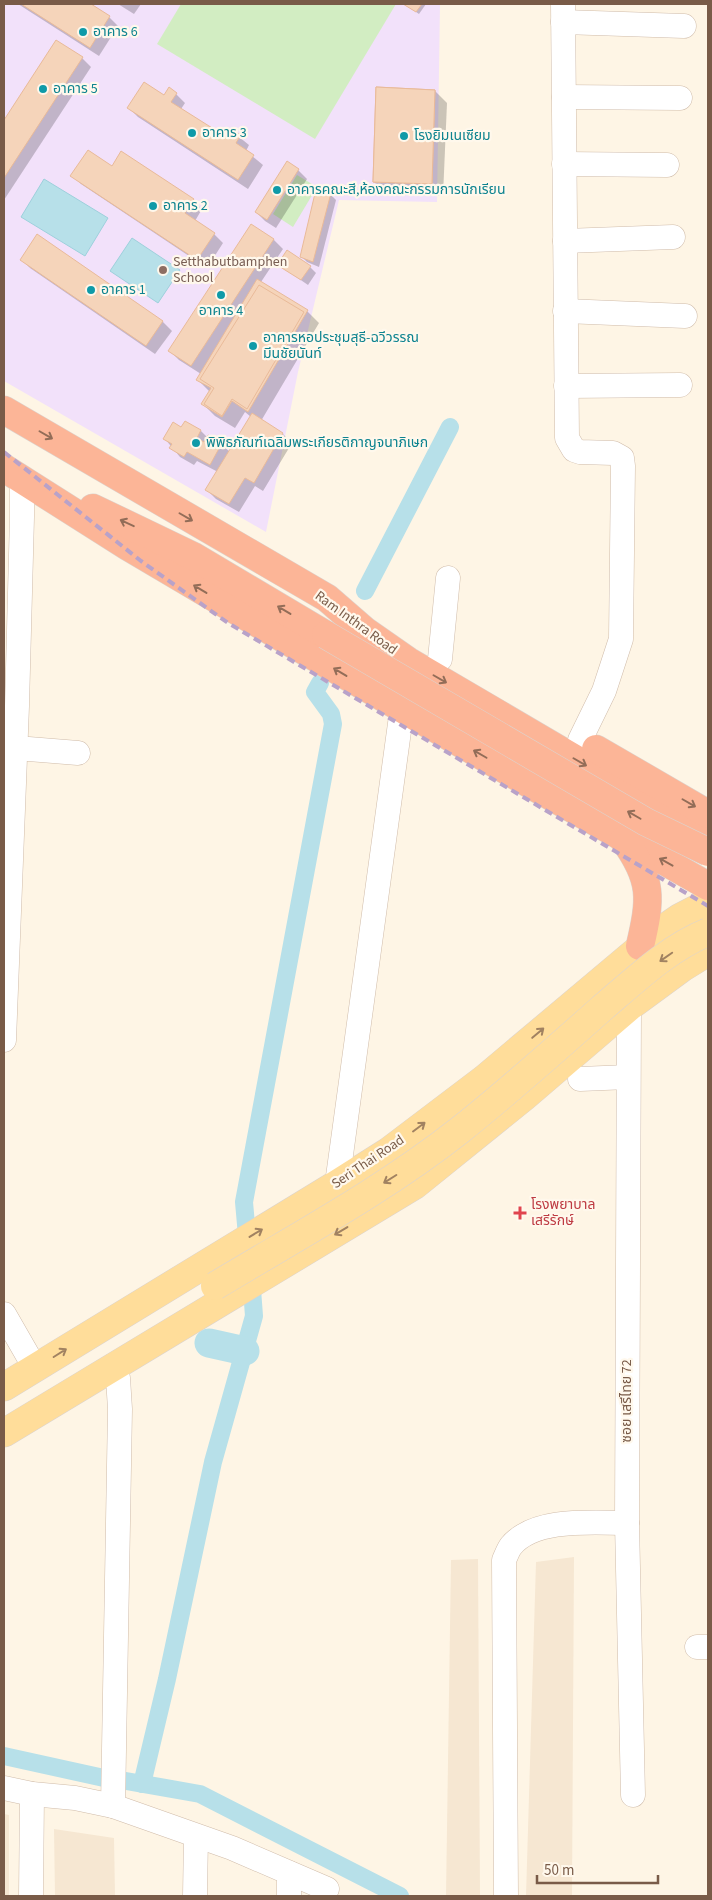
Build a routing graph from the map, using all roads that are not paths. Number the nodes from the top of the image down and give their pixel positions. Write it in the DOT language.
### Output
graph roads {
  1 [pos="563,13"];
  2 [pos="684,26"];
  3 [pos="564,97"];
  4 [pos="680,98"];
  5 [pos="564,164"];
  6 [pos="667,165"];
  7 [pos="673,237"];
  8 [pos="565,241"];
  9 [pos="565,311"];
  10 [pos="685,316"];
  11 [pos="680,385"];
  12 [pos="566,386"];
  13 [pos="4,410"];
  14 [pos="12,472"];
  15 [pos="448,578"];
  16 [pos="327,598"];
  17 [pos="440,659"];
  18 [pos="11,706"];
  19 [pos="402,709"];
  20 [pos="524,728"];
  21 [pos="580,740"];
  22 [pos="16,748"];
  23 [pos="78,752"];
  24 [pos="503,768"];
  25 [pos="708,814"];
  26 [pos="708,837"];
  27 [pos="622,838"];
  28 [pos="708,852"];
  29 [pos="708,886"];
  30 [pos="708,904"];
  31 [pos="708,932"];
  32 [pos="640,946"];
  33 [pos="708,952"];
  34 [pos="708,972"];
  35 [pos="656,987"];
  36 [pos="629,1007"];
  37 [pos="4,1040"];
  38 [pos="628,1077"];
  39 [pos="580,1079"];
  40 [pos="456,1099"];
  41 [pos="480,1132"];
  42 [pos="337,1184"];
  43 [pos="213,1297"];
  44 [pos="4,1314"];
  45 [pos="114,1365"];
  46 [pos="35,1368"];
  47 [pos="4,1387"];
  48 [pos="4,1413"];
  49 [pos="4,1433"];
  50 [pos="627,1523"];
  51 [pos="4,1788"];
  52 [pos="32,1794"];
  53 [pos="633,1795"];
  54 [pos="113,1806"];
  55 [pos="196,1836"];
  56 [pos="289,1885"];
  57 [pos="327,1889"];
  58 [pos="31,1896"];
  59 [pos="195,1896"];
  60 [pos="506,1896"];
  1 -- 2 [label="street"];
  1 -- 3 [label="street"];
  3 -- 4 [label="street"];
  3 -- 5 [label="street"];
  5 -- 6 [label="street"];
  5 -- 8 [label="street"];
  7 -- 8 [label="street"];
  8 -- 9 [label="street"];
  9 -- 10 [label="street"];
  9 -- 12 [label="street"];
  11 -- 12 [label="street"];
  12 -- 21 [label="street"];
  13 -- 16 [label="highway, Ram Inthra Road, one-way"];
  14 -- 18 [label="street"];
  19 -- 14 [label="highway, one-way"];
  28 -- 14 [label="highway, one-way, bridge"];
  15 -- 17 [label="street"];
  16 -- 17 [label="highway"];
  16 -- 20 [label="highway, Ram Inthra Road, one-way"];
  17 -- 21 [label="highway"];
  18 -- 22 [label="street"];
  24 -- 19 [label="highway, one-way"];
  19 -- 42 [label="street"];
  20 -- 24 [label="highway"];
  20 -- 26 [label="highway, Ram Inthra Road, one-way"];
  21 -- 25 [label="highway, one-way"];
  22 -- 23 [label="street"];
  22 -- 37 [label="street"];
  24 -- 27 [label="highway"];
  29 -- 27 [label="highway, one-way"];
  27 -- 32 [label="highway"];
  30 -- 32 [label="main road, Seri Thai Road"];
  31 -- 43 [label="main road, one-way, bridge"];
  40 -- 32 [label="main road, Seri Thai Road, one-way"];
  33 -- 35 [label="main road"];
  34 -- 35 [label="main road"];
  35 -- 36 [label="main road"];
  36 -- 38 [label="street, ซอย เสรีไทย 72"];
  36 -- 41 [label="main road"];
  38 -- 39 [label="street"];
  38 -- 50 [label="street, ซอย เสรีไทย 72"];
  40 -- 41 [label="main road"];
  42 -- 40 [label="main road, Seri Thai Road, one-way"];
  41 -- 43 [label="main road, one-way"];
  46 -- 42 [label="main road, Seri Thai Road, one-way"];
  43 -- 45 [label="main road"];
  43 -- 48 [label="main road"];
  44 -- 46 [label="street"];
  45 -- 49 [label="main road"];
  45 -- 54 [label="street"];
  46 -- 47 [label="main road, Seri Thai Road"];
  50 -- 53 [label="street, ซอย เสรีไทย 72"];
  50 -- 60 [label="street"];
  51 -- 52 [label="street"];
  52 -- 54 [label="street"];
  52 -- 58 [label="street"];
  54 -- 55 [label="street"];
  55 -- 56 [label="street"];
  55 -- 59 [label="street"];
  56 -- 57 [label="street"];
}
